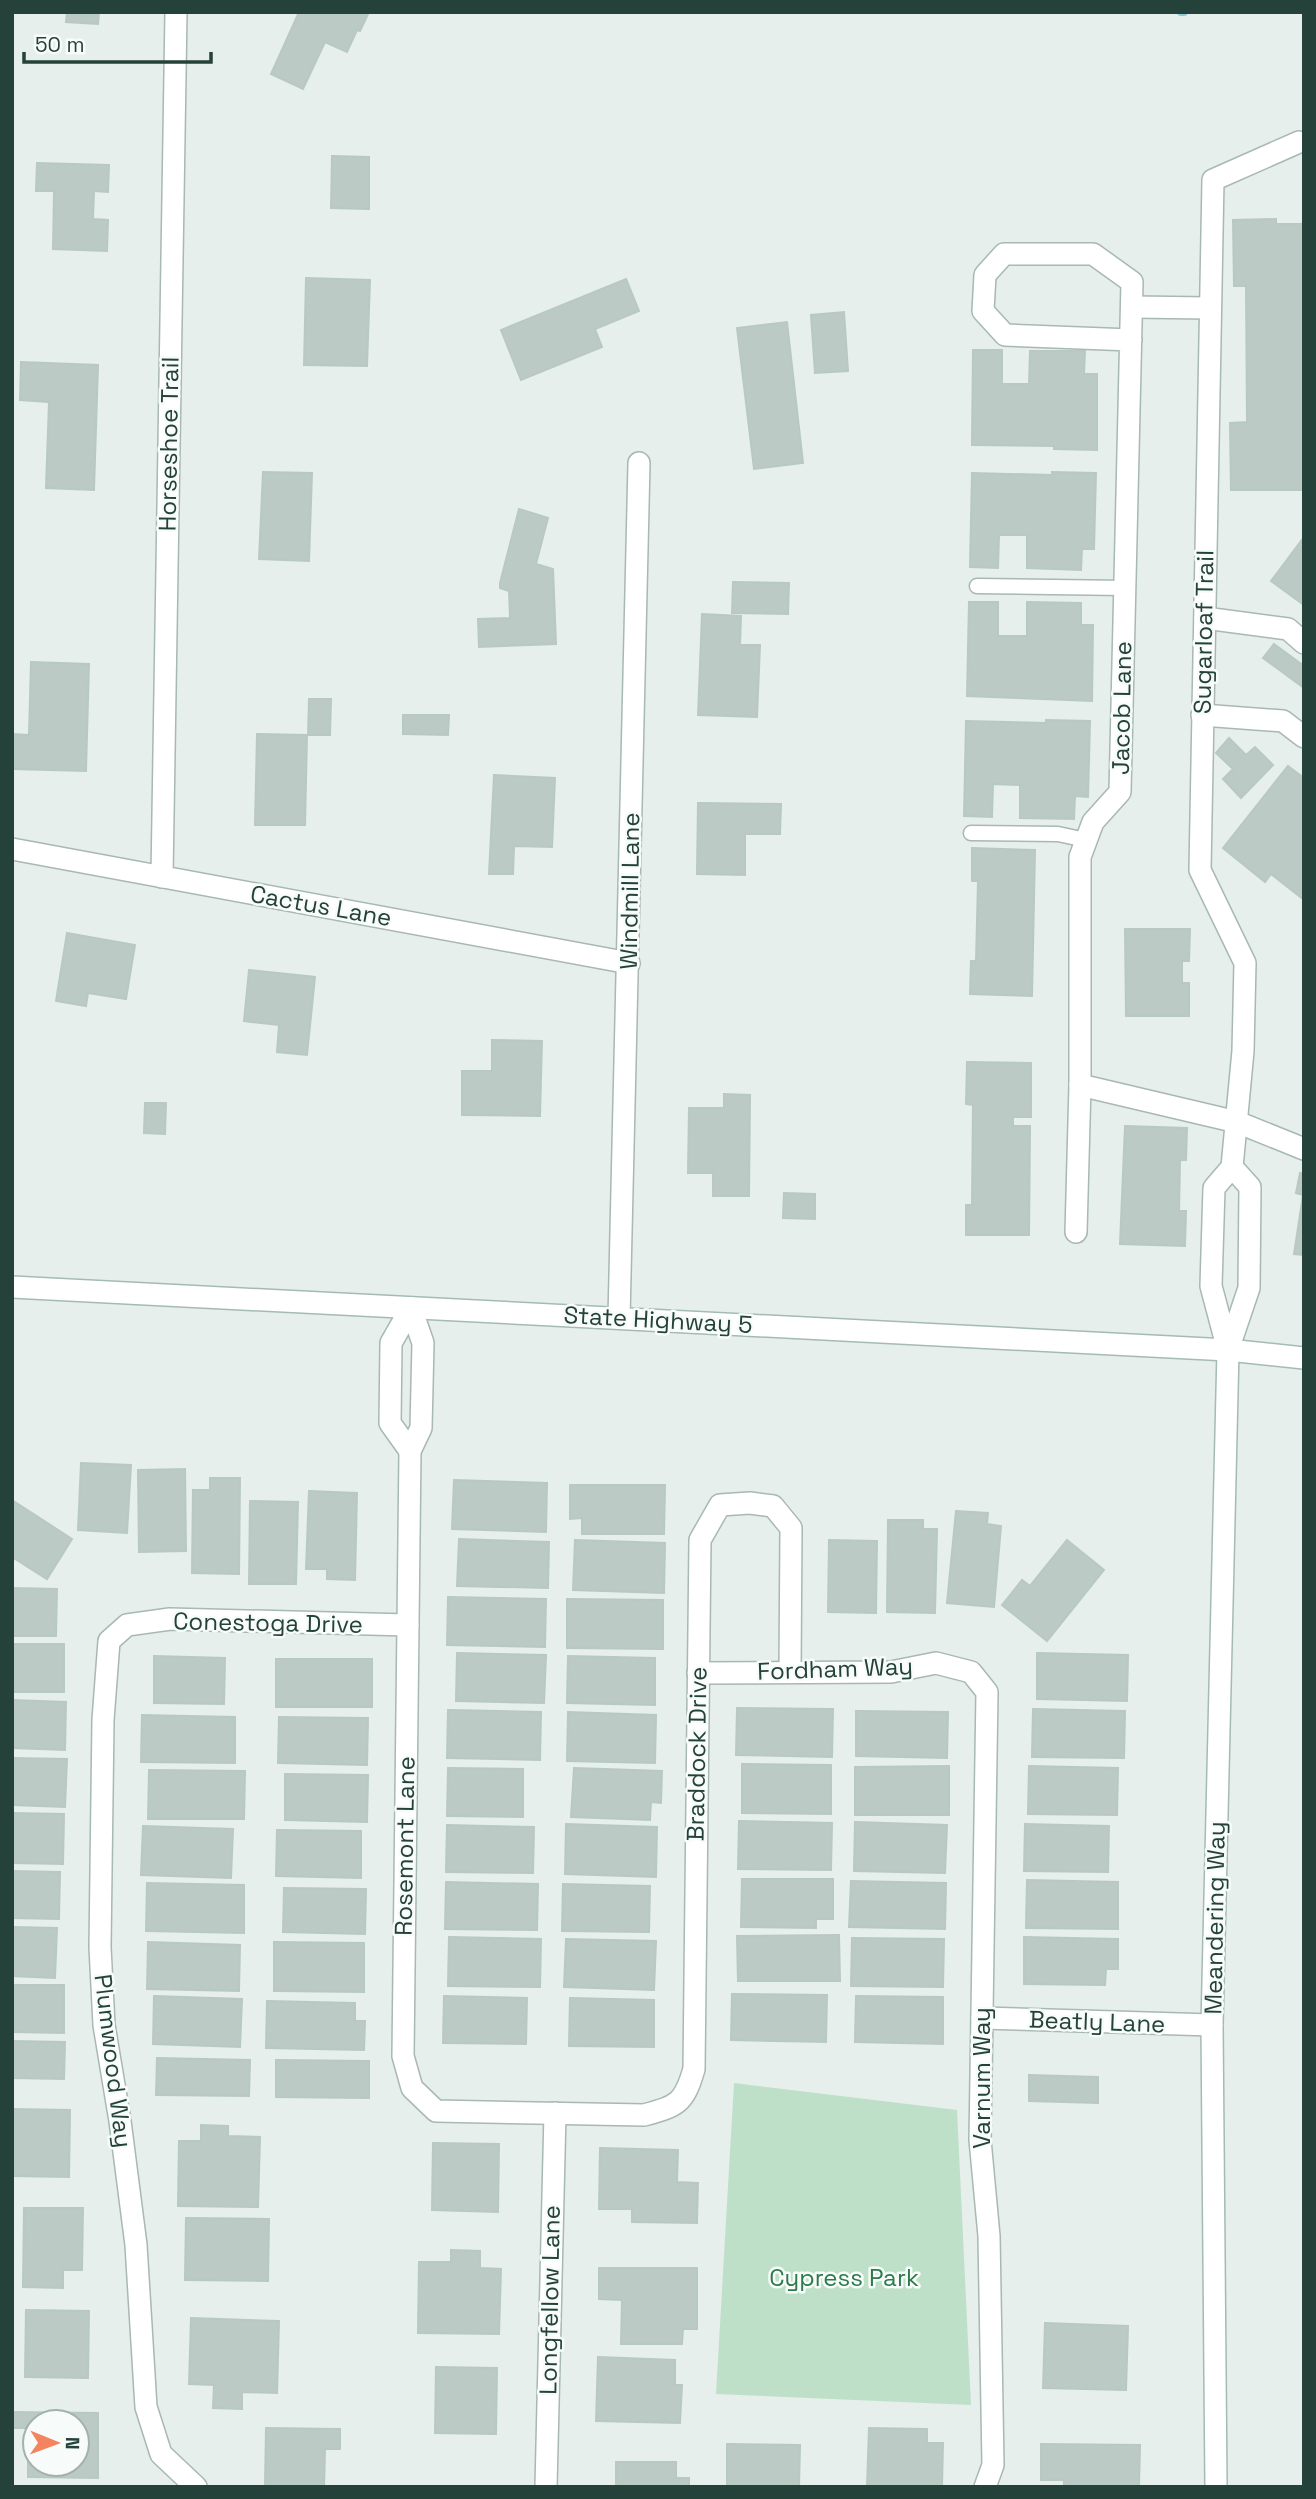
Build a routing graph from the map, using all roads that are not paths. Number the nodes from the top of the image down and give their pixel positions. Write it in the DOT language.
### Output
graph roads {
  1 [pos="176,12"];
  2 [pos="1299,142"];
  3 [pos="1132,307"];
  4 [pos="1210,308"];
  5 [pos="1131,340"];
  6 [pos="639,464"];
  7 [pos="977,586"];
  8 [pos="1125,588"];
  9 [pos="1205,618"];
  10 [pos="1304,643"];
  11 [pos="1202,715"];
  12 [pos="1304,737"];
  13 [pos="971,833"];
  14 [pos="1086,841"];
  15 [pos="12,849"];
  16 [pos="162,877"];
  17 [pos="629,963"];
  18 [pos="1080,1085"];
  19 [pos="1237,1122"];
  20 [pos="1304,1149"];
  21 [pos="1232,1167"];
  22 [pos="1076,1232"];
  23 [pos="12,1287"];
  24 [pos="411,1308"];
  25 [pos="620,1318"];
  26 [pos="1228,1350"];
  27 [pos="1304,1358"];
  28 [pos="410,1451"];
  29 [pos="127,1625"];
  30 [pos="408,1625"];
  31 [pos="790,1671"];
  32 [pos="971,1672"];
  33 [pos="698,1673"];
  34 [pos="982,2018"];
  35 [pos="1212,2025"];
  36 [pos="555,2113"];
  37 [pos="196,2487"];
  38 [pos="546,2487"];
  39 [pos="985,2487"];
  40 [pos="1216,2487"];
  1 -- 16 [label="street, Horseshoe Trail"];
  2 -- 4 [label="street, Sugarloaf Trail"];
  3 -- 4 [label="street"];
  3 -- 5 [label="street, Jacob Lane"];
  3 -- 5 [label="street, Jacob Lane"];
  4 -- 9 [label="street, Sugarloaf Trail"];
  5 -- 8 [label="street, Jacob Lane"];
  6 -- 17 [label="street, Windmill Lane"];
  7 -- 8 [label="lane"];
  8 -- 14 [label="street, Jacob Lane"];
  9 -- 10 [label="street"];
  9 -- 11 [label="street, Sugarloaf Trail"];
  11 -- 12 [label="street"];
  11 -- 19 [label="street, Sugarloaf Trail"];
  13 -- 14 [label="lane"];
  14 -- 18 [label="street, Jacob Lane"];
  15 -- 16 [label="street, Cactus Lane"];
  16 -- 17 [label="street, Cactus Lane"];
  17 -- 25 [label="street, Windmill Lane"];
  18 -- 19 [label="street"];
  18 -- 22 [label="street, Jacob Lane"];
  19 -- 20 [label="street"];
  19 -- 21 [label="street, Sugarloaf Trail"];
  21 -- 26 [label="street, Sugarloaf Trail"];
  21 -- 26 [label="street"];
  23 -- 24 [label="street, State Highway 5"];
  24 -- 25 [label="street, State Highway 5"];
  24 -- 28 [label="street, Rosemont Lane"];
  24 -- 28 [label="street"];
  25 -- 26 [label="street, State Highway 5"];
  26 -- 27 [label="street, State Highway 5"];
  26 -- 35 [label="street, Meandering Way"];
  28 -- 30 [label="street, Rosemont Lane"];
  29 -- 30 [label="street, Conestoga Drive"];
  29 -- 37 [label="street, Plumwood Way"];
  30 -- 36 [label="street, Rosemont Lane"];
  31 -- 32 [label="street, Fordham Way"];
  31 -- 33 [label="street, Fordham Way"];
  31 -- 33 [label="street, Braddock Drive"];
  32 -- 34 [label="street, Varnum Way"];
  33 -- 36 [label="street, Braddock Drive"];
  34 -- 35 [label="street, Beatly Lane"];
  34 -- 39 [label="street, Varnum Way"];
  35 -- 40 [label="street, Meandering Way"];
  36 -- 38 [label="street, Longfellow Lane"];
}
